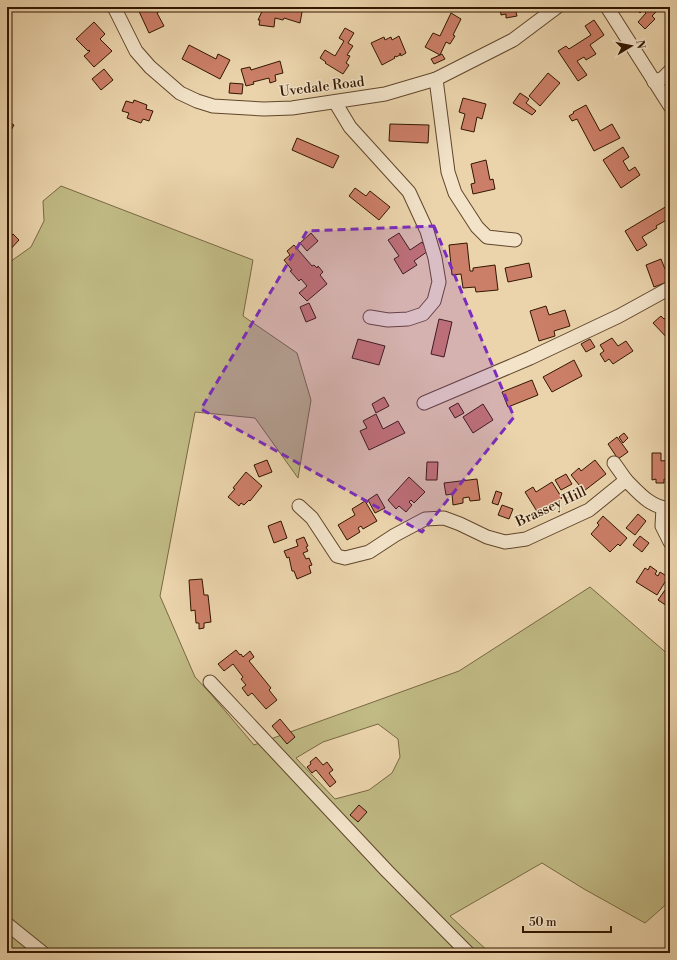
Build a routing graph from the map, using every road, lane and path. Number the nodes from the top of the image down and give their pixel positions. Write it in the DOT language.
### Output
graph roads {
  1 [pos="114,7"];
  2 [pos="557,7"];
  3 [pos="607,7"];
  4 [pos="670,71"];
  5 [pos="436,79"];
  6 [pos="654,82"];
  7 [pos="335,102"];
  8 [pos="670,106"];
  9 [pos="514,240"];
  10 [pos="670,288"];
  11 [pos="370,317"];
  12 [pos="424,403"];
  13 [pos="614,463"];
  14 [pos="626,480"];
  15 [pos="299,506"];
  16 [pos="667,509"];
  17 [pos="670,542"];
  18 [pos="210,682"];
  19 [pos="7,924"];
  20 [pos="44,953"];
  21 [pos="468,953"];
  1 -- 7 [label="street, Uvedale Road"];
  2 -- 5 [label="street, Uvedale Road"];
  3 -- 6 [label="street"];
  4 -- 6 [label="street"];
  5 -- 7 [label="street, Uvedale Road"];
  5 -- 9 [label="street"];
  6 -- 8 [label="street"];
  7 -- 11 [label="street"];
  10 -- 12 [label="street"];
  13 -- 14 [label="street"];
  14 -- 15 [label="street, Brassey Hill"];
  14 -- 16 [label="street"];
  16 -- 17 [label="street"];
  18 -- 21 [label="street"];
  19 -- 20 [label="street"];
}
